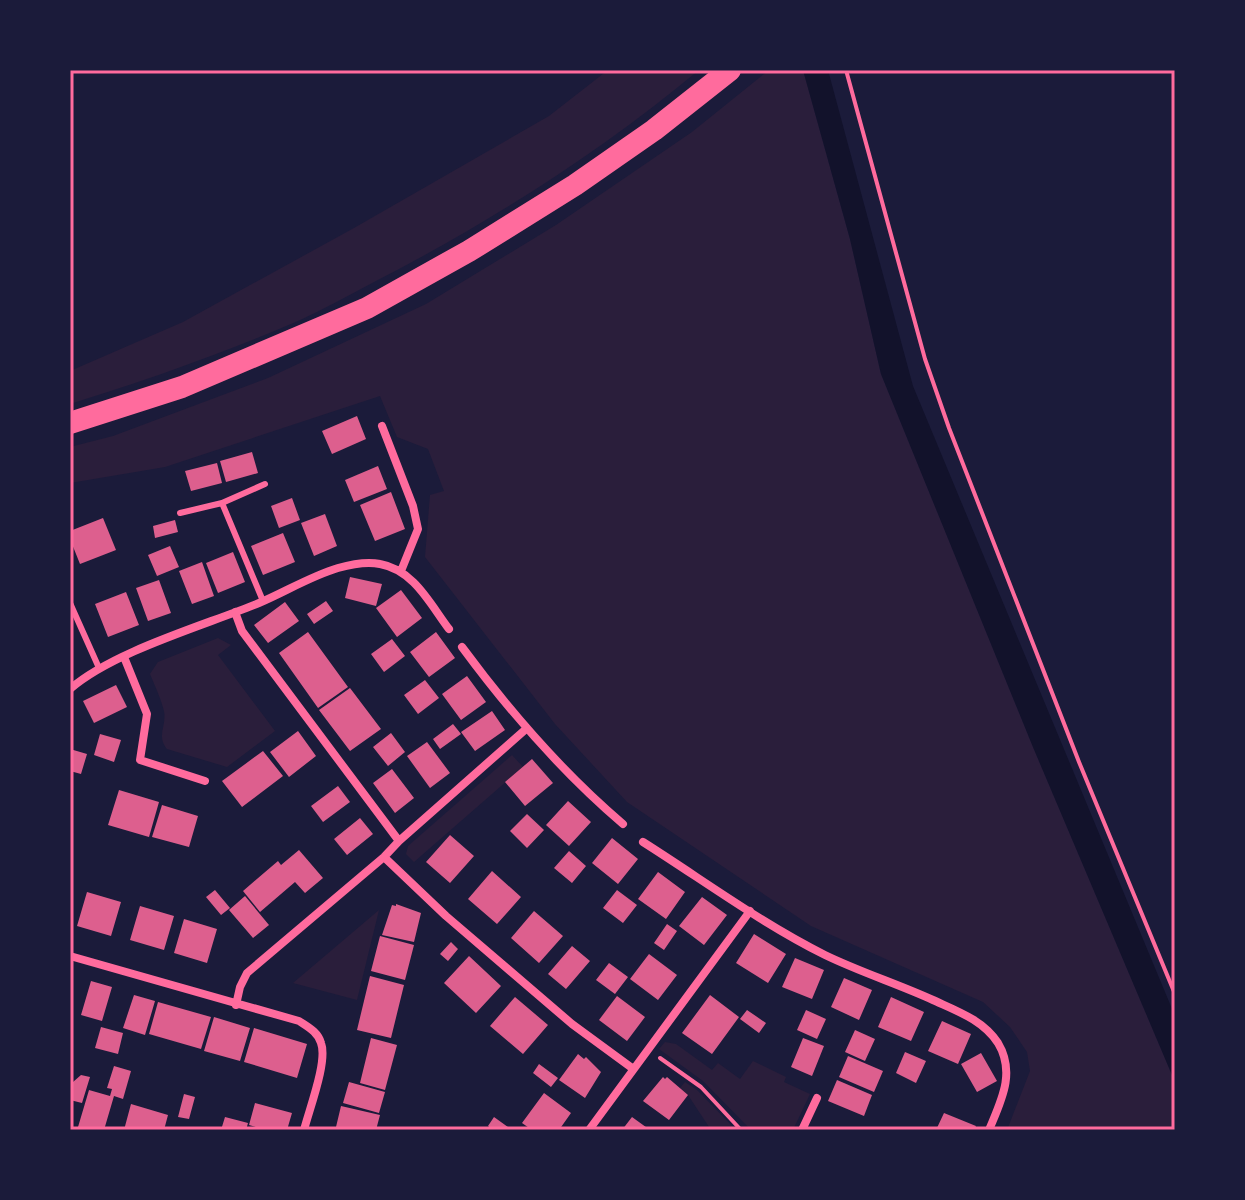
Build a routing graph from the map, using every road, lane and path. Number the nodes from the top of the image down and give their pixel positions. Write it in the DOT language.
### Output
graph roads {
  1 [pos="730,70"];
  2 [pos="846,70"];
  3 [pos="70,423"];
  4 [pos="382,426"];
  5 [pos="265,484"];
  6 [pos="222,503"];
  7 [pos="180,513"];
  8 [pos="401,571"];
  9 [pos="263,601"];
  10 [pos="70,603"];
  11 [pos="235,612"];
  12 [pos="449,629"];
  13 [pos="462,647"];
  14 [pos="124,657"];
  15 [pos="99,668"];
  16 [pos="70,689"];
  17 [pos="526,729"];
  18 [pos="205,781"];
  19 [pos="623,824"];
  20 [pos="399,841"];
  21 [pos="643,842"];
  22 [pos="384,857"];
  23 [pos="750,911"];
  24 [pos="70,956"];
  25 [pos="1175,994"];
  26 [pos="236,1005"];
  27 [pos="647,1049"];
  28 [pos="632,1068"];
  29 [pos="817,1098"];
  30 [pos="304,1130"];
  31 [pos="589,1130"];
  32 [pos="741,1130"];
  33 [pos="802,1130"];
  34 [pos="989,1130"];
  1 -- 3 [label="highway"];
  2 -- 25 [label="path"];
  4 -- 8 [label="street"];
  5 -- 6 [label="lane"];
  6 -- 7 [label="lane"];
  6 -- 9 [label="lane"];
  8 -- 9 [label="street"];
  8 -- 12 [label="street"];
  9 -- 11 [label="street"];
  10 -- 15 [label="lane"];
  11 -- 14 [label="street"];
  11 -- 20 [label="street"];
  13 -- 17 [label="street"];
  14 -- 15 [label="street"];
  14 -- 18 [label="street"];
  15 -- 16 [label="street"];
  17 -- 19 [label="street"];
  17 -- 20 [label="street"];
  20 -- 22 [label="street"];
  21 -- 23 [label="street"];
  22 -- 26 [label="street"];
  22 -- 28 [label="street"];
  23 -- 27 [label="street"];
  23 -- 34 [label="street"];
  24 -- 26 [label="street"];
  26 -- 30 [label="street"];
  27 -- 28 [label="street"];
  27 -- 32 [label="path"];
  28 -- 31 [label="street"];
  29 -- 33 [label="street"];
}
